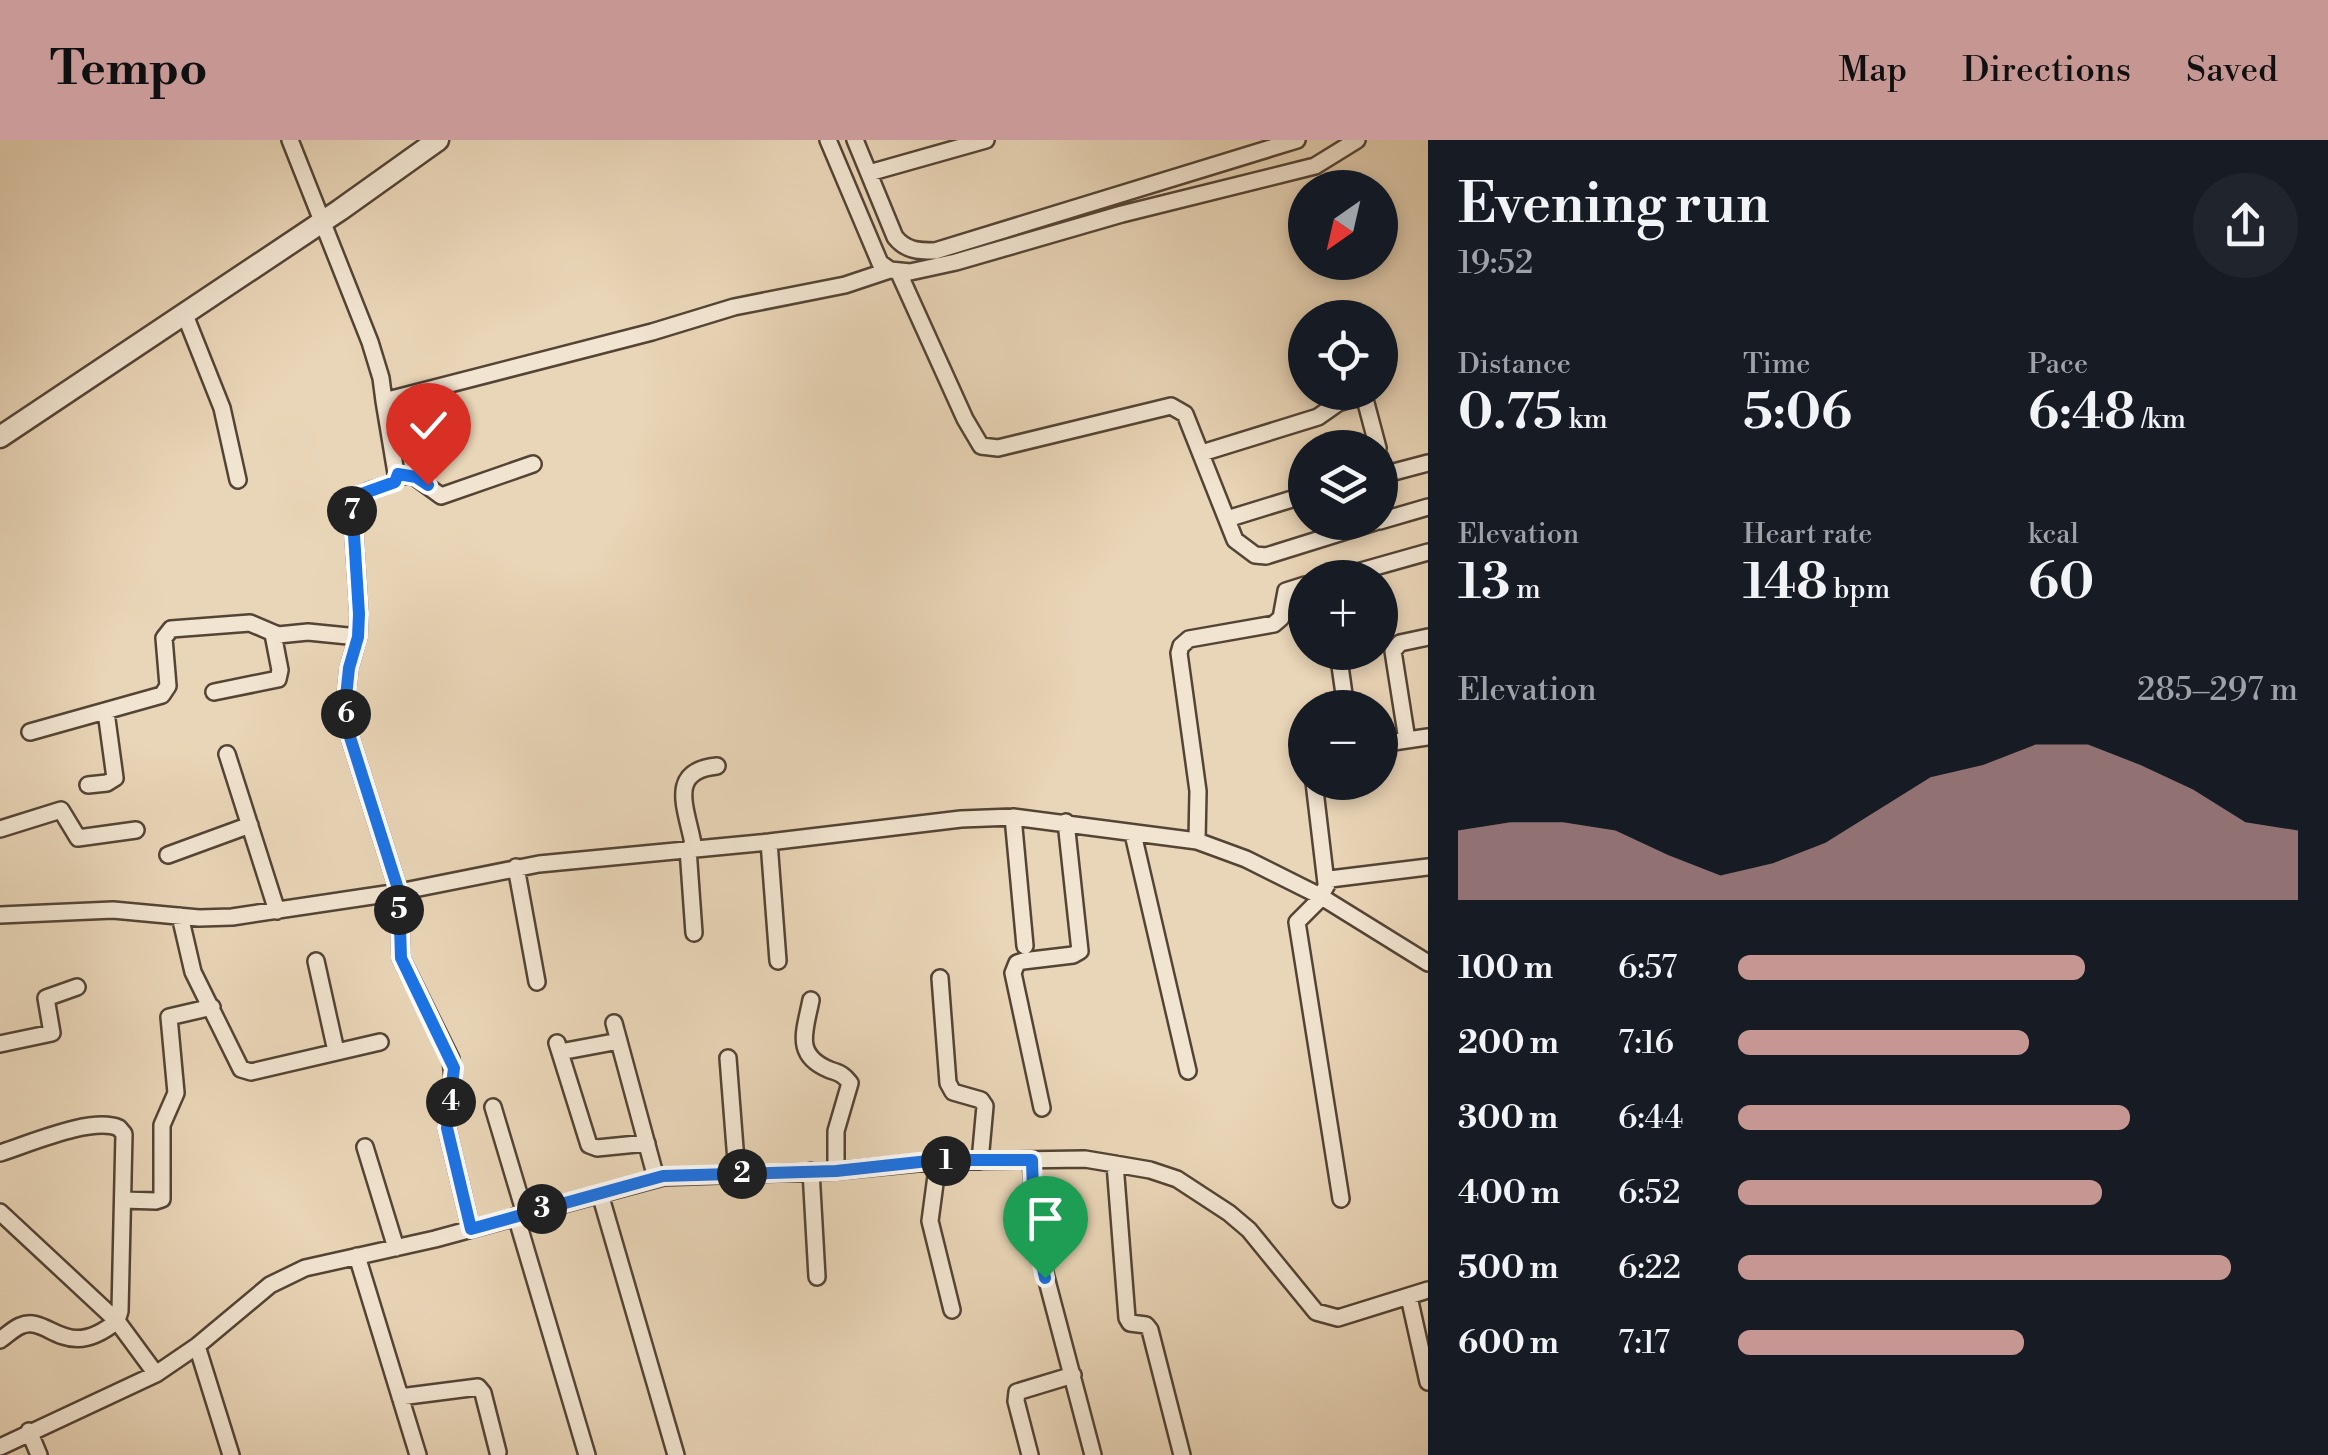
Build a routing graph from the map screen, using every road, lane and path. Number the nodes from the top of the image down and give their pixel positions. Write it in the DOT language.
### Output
graph roads {
  1 [pos="290,140"];
  2 [pos="438,140"];
  3 [pos="828,140"];
  4 [pos="854,140"];
  5 [pos="986,140"];
  6 [pos="1297,140"];
  7 [pos="1354,140"];
  8 [pos="869,174"];
  9 [pos="1129,193"];
  10 [pos="1136,210"];
  11 [pos="324,220"];
  12 [pos="906,248"];
  13 [pos="894,271"];
  14 [pos="185,315"];
  15 [pos="384,401"];
  16 [pos="1373,430"];
  17 [pos="0,437"];
  18 [pos="1202,453"];
  19 [pos="1428,462"];
  20 [pos="533,464"];
  21 [pos="1398,471"];
  22 [pos="398,474"];
  23 [pos="238,480"];
  24 [pos="1288,500"];
  25 [pos="1428,506"];
  26 [pos="1398,516"];
  27 [pos="1227,519"];
  28 [pos="1319,540"];
  29 [pos="1428,552"];
  30 [pos="1398,560"];
  31 [pos="1288,591"];
  32 [pos="272,634"];
  33 [pos="358,637"];
  34 [pos="1428,637"];
  35 [pos="214,692"];
  36 [pos="106,712"];
  37 [pos="30,732"];
  38 [pos="1428,737"];
  39 [pos="1407,740"];
  40 [pos="1398,741"];
  41 [pos="228,754"];
  42 [pos="716,766"];
  43 [pos="88,785"];
  44 [pos="1315,800"];
  45 [pos="1013,817"];
  46 [pos="1066,822"];
  47 [pos="250,825"];
  48 [pos="0,829"];
  49 [pos="136,830"];
  50 [pos="1133,834"];
  51 [pos="1198,841"];
  52 [pos="769,842"];
  53 [pos="691,849"];
  54 [pos="168,855"];
  55 [pos="516,867"];
  56 [pos="1428,867"];
  57 [pos="1322,889"];
  58 [pos="399,892"];
  59 [pos="277,912"];
  60 [pos="0,914"];
  61 [pos="180,916"];
  62 [pos="694,933"];
  63 [pos="1024,946"];
  64 [pos="316,961"];
  65 [pos="778,961"];
  66 [pos="1428,964"];
  67 [pos="940,978"];
  68 [pos="538,982"];
  69 [pos="76,987"];
  70 [pos="811,1000"];
  71 [pos="212,1007"];
  72 [pos="614,1024"];
  73 [pos="619,1040"];
  74 [pos="380,1042"];
  75 [pos="0,1044"];
  76 [pos="336,1051"];
  77 [pos="728,1058"];
  78 [pos="1188,1071"];
  79 [pos="494,1107"];
  80 [pos="1042,1108"];
  81 [pos="647,1143"];
  82 [pos="365,1147"];
  83 [pos="0,1153"];
  84 [pos="938,1160"];
  85 [pos="1032,1160"];
  86 [pos="980,1161"];
  87 [pos="1116,1164"];
  88 [pos="812,1171"];
  89 [pos="836,1171"];
  90 [pos="738,1174"];
  91 [pos="656,1178"];
  92 [pos="600,1194"];
  93 [pos="1342,1199"];
  94 [pos="123,1200"];
  95 [pos="0,1212"];
  96 [pos="520,1215"];
  97 [pos="471,1229"];
  98 [pos="396,1248"];
  99 [pos="357,1256"];
  100 [pos="817,1277"];
  101 [pos="1428,1290"];
  102 [pos="1408,1297"];
  103 [pos="952,1310"];
  104 [pos="117,1321"];
  105 [pos="0,1340"];
  106 [pos="197,1346"];
  107 [pos="156,1374"];
  108 [pos="1073,1375"];
  109 [pos="1428,1382"];
  110 [pos="400,1397"];
  111 [pos="29,1431"];
  112 [pos="0,1447"];
  113 [pos="498,1452"];
  114 [pos="39,1455"];
  115 [pos="231,1455"];
  116 [pos="418,1455"];
  117 [pos="586,1455"];
  118 [pos="676,1455"];
  119 [pos="1030,1455"];
  120 [pos="1093,1455"];
  121 [pos="1182,1455"];
  1 -- 11 [label="street"];
  2 -- 11 [label="street"];
  3 -- 13 [label="street"];
  4 -- 8 [label="street"];
  5 -- 8 [label="street"];
  6 -- 9 [label="street"];
  7 -- 10 [label="street"];
  8 -- 12 [label="street"];
  9 -- 10 [label="street"];
  9 -- 12 [label="street"];
  10 -- 13 [label="street"];
  11 -- 14 [label="street"];
  11 -- 15 [label="street"];
  12 -- 13 [label="street"];
  13 -- 15 [label="street"];
  13 -- 18 [label="street"];
  14 -- 17 [label="street"];
  14 -- 23 [label="street"];
  15 -- 22 [label="street"];
  16 -- 18 [label="street"];
  18 -- 27 [label="street"];
  19 -- 21 [label="street"];
  20 -- 22 [label="street"];
  22 -- 33 [label="street"];
  24 -- 27 [label="street"];
  25 -- 26 [label="street"];
  27 -- 28 [label="street"];
  29 -- 30 [label="street"];
  31 -- 51 [label="street"];
  32 -- 33 [label="street"];
  32 -- 35 [label="street"];
  32 -- 36 [label="street"];
  33 -- 58 [label="street"];
  34 -- 39 [label="street"];
  36 -- 37 [label="street"];
  36 -- 43 [label="street"];
  38 -- 39 [label="street"];
  39 -- 40 [label="street"];
  41 -- 47 [label="street"];
  42 -- 53 [label="street"];
  44 -- 57 [label="street"];
  45 -- 46 [label="street"];
  45 -- 52 [label="street"];
  45 -- 63 [label="street"];
  46 -- 50 [label="street"];
  46 -- 80 [label="street"];
  47 -- 54 [label="street"];
  47 -- 59 [label="street"];
  48 -- 49 [label="street"];
  50 -- 51 [label="street"];
  50 -- 78 [label="street"];
  51 -- 57 [label="street"];
  52 -- 53 [label="street"];
  52 -- 65 [label="street"];
  53 -- 55 [label="street"];
  53 -- 62 [label="street"];
  55 -- 58 [label="street"];
  55 -- 68 [label="street"];
  56 -- 57 [label="street"];
  57 -- 66 [label="street"];
  57 -- 93 [label="street"];
  58 -- 59 [label="street"];
  58 -- 97 [label="street"];
  59 -- 61 [label="street"];
  60 -- 61 [label="street"];
  61 -- 71 [label="street"];
  64 -- 76 [label="street"];
  67 -- 86 [label="street"];
  69 -- 75 [label="street"];
  70 -- 89 [label="street"];
  71 -- 76 [label="street"];
  71 -- 94 [label="street"];
  72 -- 73 [label="street"];
  73 -- 81 [label="street"];
  73 -- 81 [label="street"];
  74 -- 76 [label="street"];
  77 -- 90 [label="street"];
  79 -- 96 [label="street"];
  81 -- 91 [label="street"];
  82 -- 98 [label="street"];
  83 -- 94 [label="street"];
  84 -- 86 [label="street"];
  84 -- 89 [label="street"];
  84 -- 103 [label="street"];
  85 -- 86 [label="street"];
  85 -- 87 [label="street"];
  85 -- 108 [label="street"];
  87 -- 102 [label="street"];
  87 -- 121 [label="street"];
  88 -- 89 [label="street"];
  88 -- 90 [label="street"];
  88 -- 100 [label="street"];
  90 -- 91 [label="street"];
  91 -- 92 [label="street"];
  92 -- 96 [label="street"];
  92 -- 118 [label="street"];
  94 -- 104 [label="street"];
  95 -- 104 [label="street"];
  96 -- 97 [label="street"];
  96 -- 117 [label="street"];
  97 -- 98 [label="street"];
  98 -- 99 [label="street"];
  99 -- 106 [label="street"];
  99 -- 110 [label="street"];
  101 -- 102 [label="street"];
  102 -- 109 [label="street"];
  104 -- 105 [label="street"];
  104 -- 107 [label="street"];
  106 -- 107 [label="street"];
  106 -- 115 [label="street"];
  107 -- 111 [label="street"];
  108 -- 119 [label="street"];
  108 -- 120 [label="street"];
  110 -- 113 [label="street"];
  110 -- 116 [label="street"];
  111 -- 112 [label="street"];
  111 -- 114 [label="street"];
}
